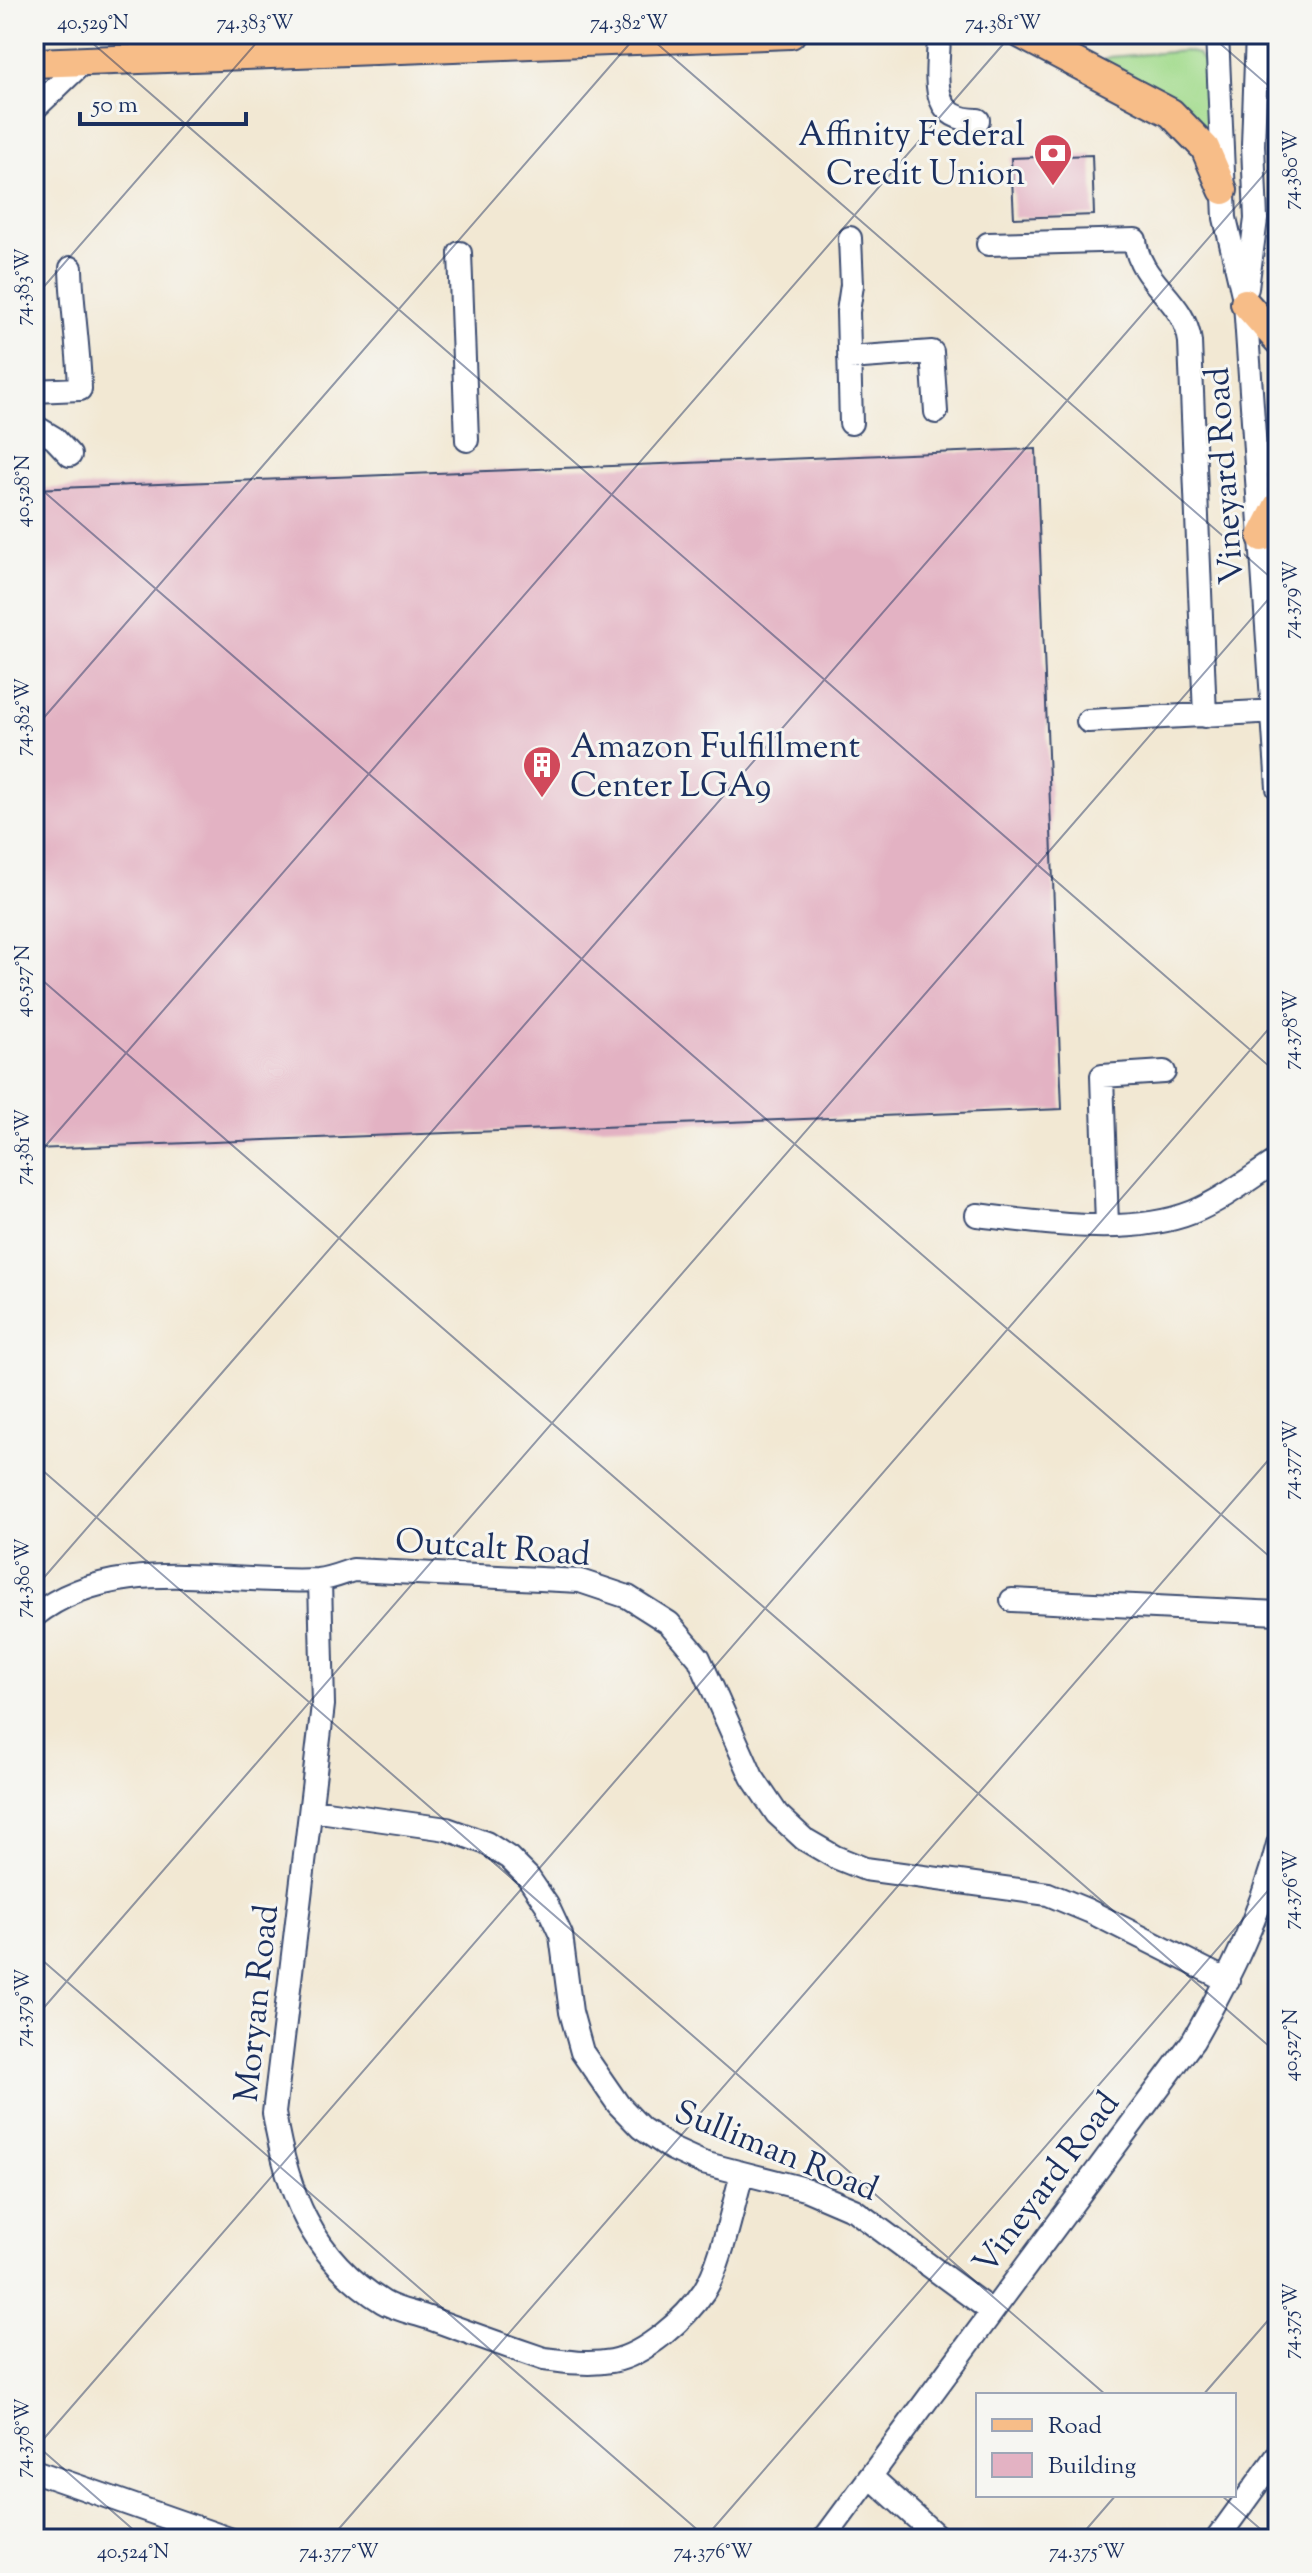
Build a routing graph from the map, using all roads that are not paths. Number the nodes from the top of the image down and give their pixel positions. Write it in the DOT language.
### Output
graph roads {
  1 [pos="791,34"];
  2 [pos="939,34"];
  3 [pos="1021,34"];
  4 [pos="1217,34"];
  5 [pos="1257,34"];
  6 [pos="558,38"];
  7 [pos="349,43"];
  8 [pos="142,47"];
  9 [pos="84,61"];
  10 [pos="34,63"];
  11 [pos="34,109"];
  12 [pos="978,120"];
  13 [pos="1223,190"];
  14 [pos="850,238"];
  15 [pos="988,244"];
  16 [pos="460,253"];
  17 [pos="71,268"];
  18 [pos="1245,303"];
  19 [pos="1278,340"];
  20 [pos="849,358"];
  21 [pos="34,391"];
  22 [pos="936,412"];
  23 [pos="851,423"];
  24 [pos="34,426"];
  25 [pos="467,440"];
  26 [pos="70,455"];
  27 [pos="1278,506"];
  28 [pos="1262,537"];
  29 [pos="1276,711"];
  30 [pos="1205,716"];
  31 [pos="1088,721"];
  32 [pos="1278,788"];
  33 [pos="1164,1072"];
  34 [pos="1278,1160"];
  35 [pos="977,1215"];
  36 [pos="1107,1225"];
  37 [pos="320,1580"];
  38 [pos="1012,1600"];
  39 [pos="1278,1613"];
  40 [pos="34,1616"];
  41 [pos="312,1810"];
  42 [pos="1278,1844"];
  43 [pos="1228,1981"];
  44 [pos="742,2174"];
  45 [pos="991,2311"];
  46 [pos="1278,2455"];
  47 [pos="34,2471"];
  48 [pos="871,2477"];
  49 [pos="229,2539"];
  50 [pos="824,2539"];
  51 [pos="940,2539"];
  52 [pos="1217,2539"];
  1 -- 6 [label="main road"];
  2 -- 12 [label="street"];
  3 -- 13 [label="main road"];
  4 -- 13 [label="street, Vineyard Road"];
  5 -- 18 [label="street, Vineyard Road"];
  6 -- 7 [label="main road"];
  7 -- 8 [label="main road"];
  8 -- 9 [label="main road"];
  9 -- 10 [label="main road"];
  9 -- 11 [label="street"];
  13 -- 18 [label="street, Vineyard Road"];
  14 -- 20 [label="street"];
  15 -- 30 [label="street"];
  16 -- 25 [label="street"];
  17 -- 21 [label="street"];
  18 -- 19 [label="main road"];
  18 -- 28 [label="street, Vineyard Road"];
  20 -- 22 [label="street"];
  20 -- 23 [label="street"];
  24 -- 26 [label="street"];
  27 -- 28 [label="main road"];
  28 -- 29 [label="street, Vineyard Road"];
  29 -- 30 [label="street"];
  29 -- 32 [label="street, Vineyard Road"];
  30 -- 31 [label="street"];
  33 -- 36 [label="street"];
  34 -- 36 [label="street"];
  35 -- 36 [label="street"];
  37 -- 40 [label="street, Outcalt Road"];
  37 -- 41 [label="street, Moryan Road"];
  37 -- 43 [label="street, Outcalt Road"];
  38 -- 39 [label="street"];
  41 -- 44 [label="street, Sulliman Road"];
  41 -- 44 [label="street, Moryan Road"];
  42 -- 43 [label="street, Vineyard Road"];
  43 -- 45 [label="street, Vineyard Road"];
  44 -- 45 [label="street, Sulliman Road"];
  45 -- 48 [label="street, Vineyard Road"];
  46 -- 52 [label="street"];
  47 -- 49 [label="street"];
  48 -- 50 [label="street, Vineyard Road"];
  48 -- 51 [label="street"];
}
